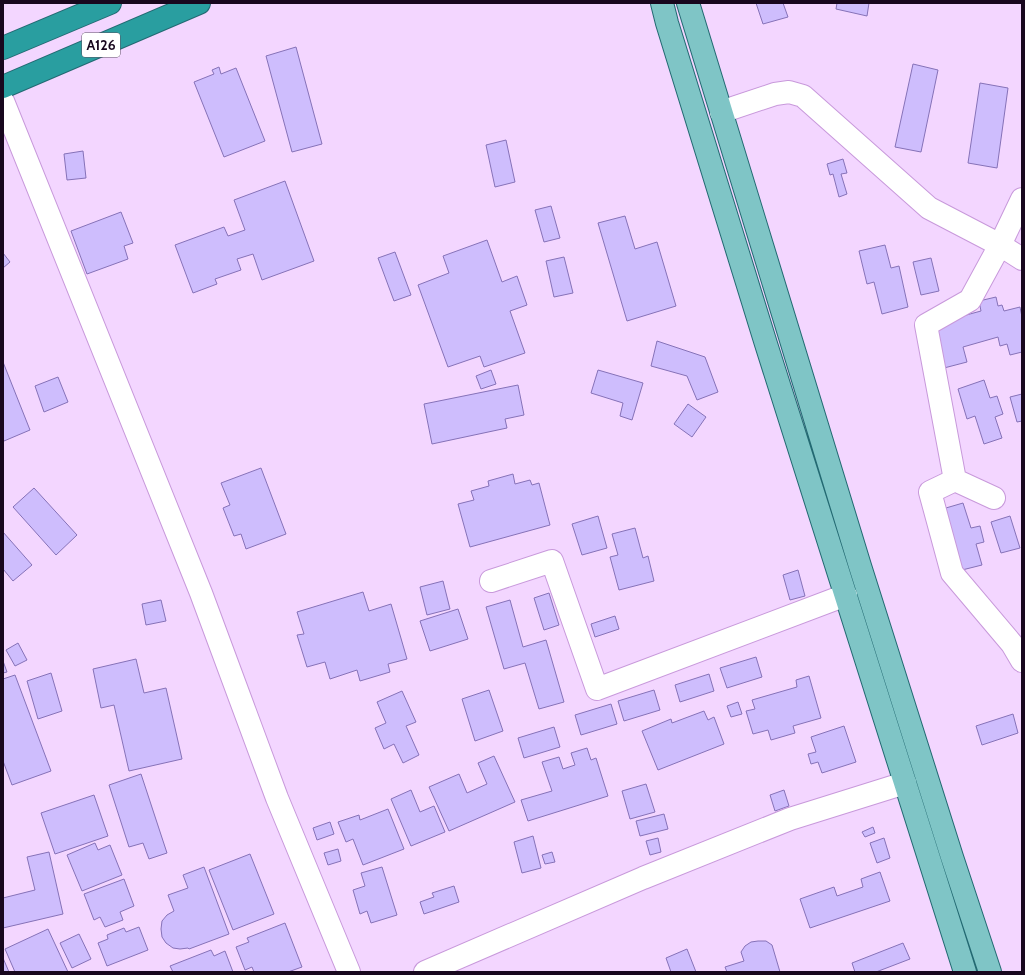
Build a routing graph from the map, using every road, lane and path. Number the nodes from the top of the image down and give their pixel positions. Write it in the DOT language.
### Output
graph roads {
  1 [pos="110,3"];
  2 [pos="199,3"];
  3 [pos="662,3"];
  4 [pos="688,3"];
  5 [pos="3,48"];
  6 [pos="3,87"];
  7 [pos="3,101"];
  8 [pos="721,112"];
  9 [pos="1022,199"];
  10 [pos="1000,245"];
  11 [pos="1022,259"];
  12 [pos="955,480"];
  13 [pos="994,498"];
  14 [pos="491,581"];
  15 [pos="846,595"];
  16 [pos="1022,661"];
  17 [pos="905,783"];
  18 [pos="350,972"];
  19 [pos="425,972"];
  20 [pos="965,972"];
  21 [pos="990,972"];
  1 -- 5 [label="highway, A126"];
  2 -- 6 [label="highway, A126"];
  3 -- 15 [label="main road"];
  4 -- 8 [label="main road"];
  7 -- 18 [label="street"];
  8 -- 10 [label="street"];
  8 -- 21 [label="main road"];
  9 -- 10 [label="street"];
  10 -- 11 [label="street"];
  10 -- 12 [label="street"];
  12 -- 13 [label="street"];
  12 -- 16 [label="street"];
  14 -- 15 [label="street"];
  15 -- 17 [label="main road"];
  17 -- 19 [label="street"];
  17 -- 20 [label="main road"];
}
